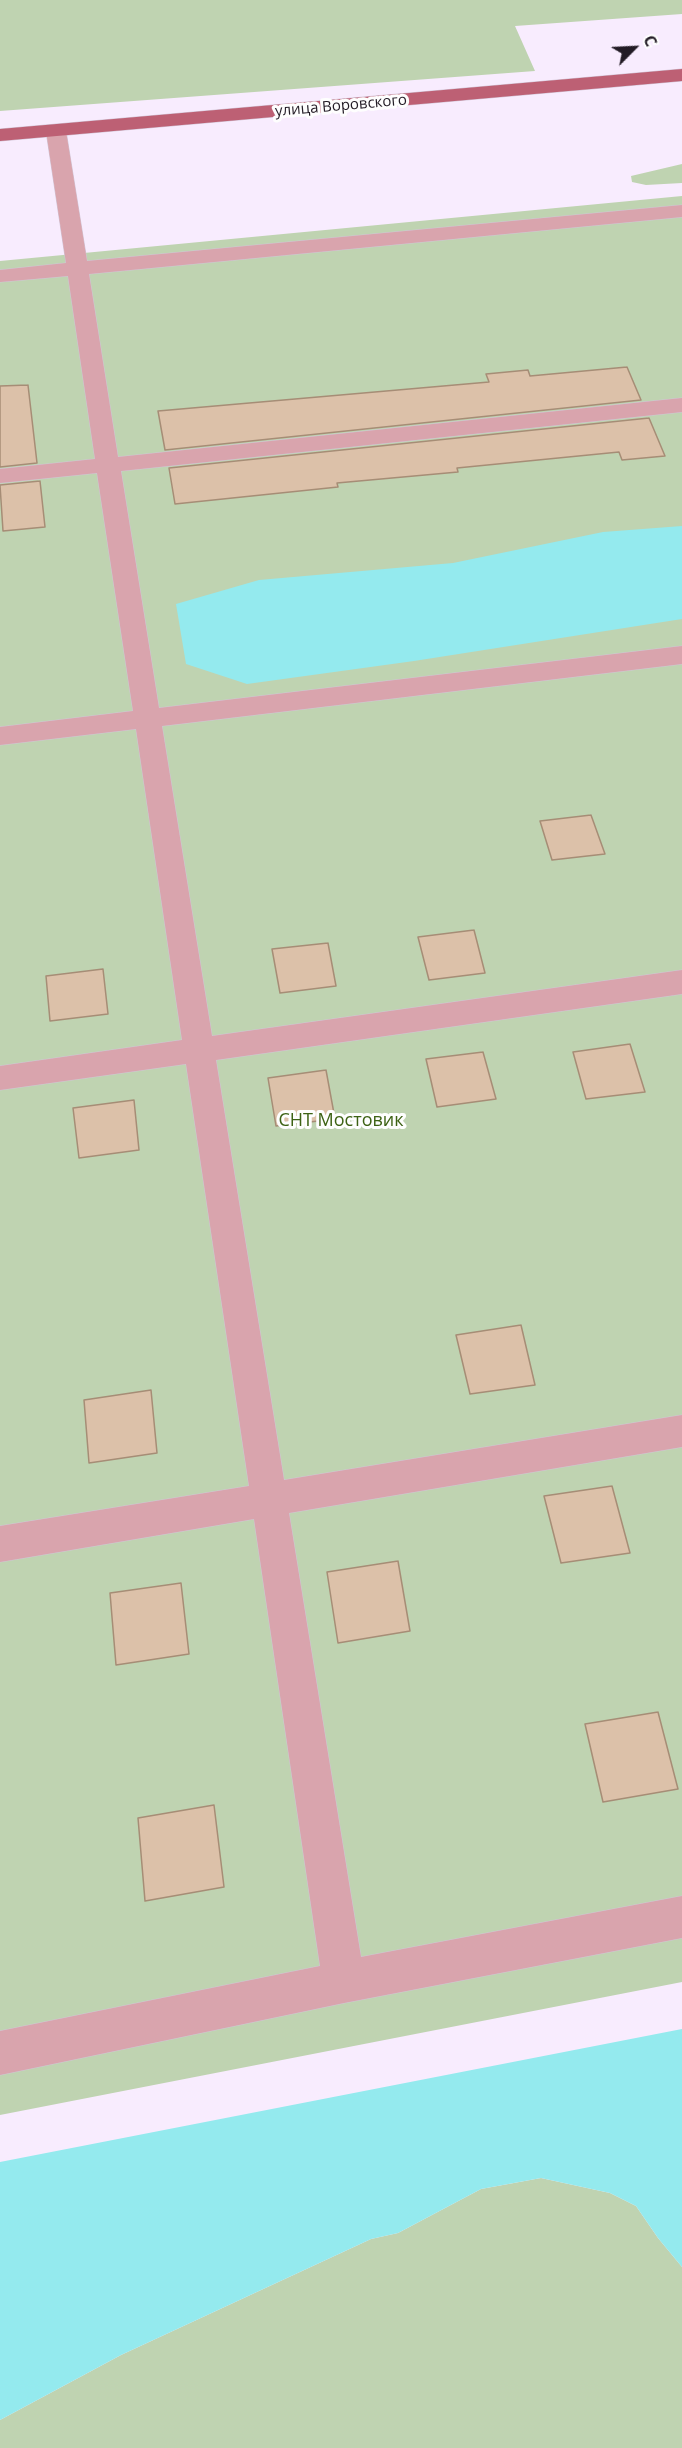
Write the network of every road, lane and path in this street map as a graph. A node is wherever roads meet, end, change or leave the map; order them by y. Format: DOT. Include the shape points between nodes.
graph roads {
  1 [pos="682,75"];
  2 [pos="56,131"];
  3 [pos="0,135"];
  4 [pos="682,211"];
  5 [pos="76,269"];
  6 [pos="0,276"];
  7 [pos="682,405"];
  8 [pos="106,465"];
  9 [pos="0,476"];
  10 [pos="682,655"];
  11 [pos="147,719"];
  12 [pos="0,736"];
  13 [pos="682,982"];
  14 [pos="198,1049"];
  15 [pos="0,1078"];
  16 [pos="682,1431"];
  17 [pos="268,1500"];
  18 [pos="0,1544"];
  19 [pos="682,1917"];
  20 [pos="344,1982"];
  21 [pos="0,2053"];
  1 -- 2 [label="main road, улица Воровского"];
  2 -- 3 [label="main road, улица Воровского"];
  2 -- 5 [label="lane"];
  4 -- 5 [label="lane"];
  5 -- 6 [label="lane"];
  5 -- 8 [label="lane"];
  7 -- 8 [label="lane"];
  8 -- 9 [label="lane"];
  8 -- 11 [label="lane"];
  10 -- 11 [label="lane"];
  11 -- 12 [label="lane"];
  11 -- 14 [label="lane"];
  13 -- 14 [label="lane"];
  14 -- 15 [label="lane"];
  14 -- 17 [label="lane"];
  16 -- 17 [label="lane"];
  17 -- 18 [label="lane"];
  17 -- 20 [label="lane"];
  19 -- 20 [label="lane"];
  20 -- 21 [label="lane"];
}
